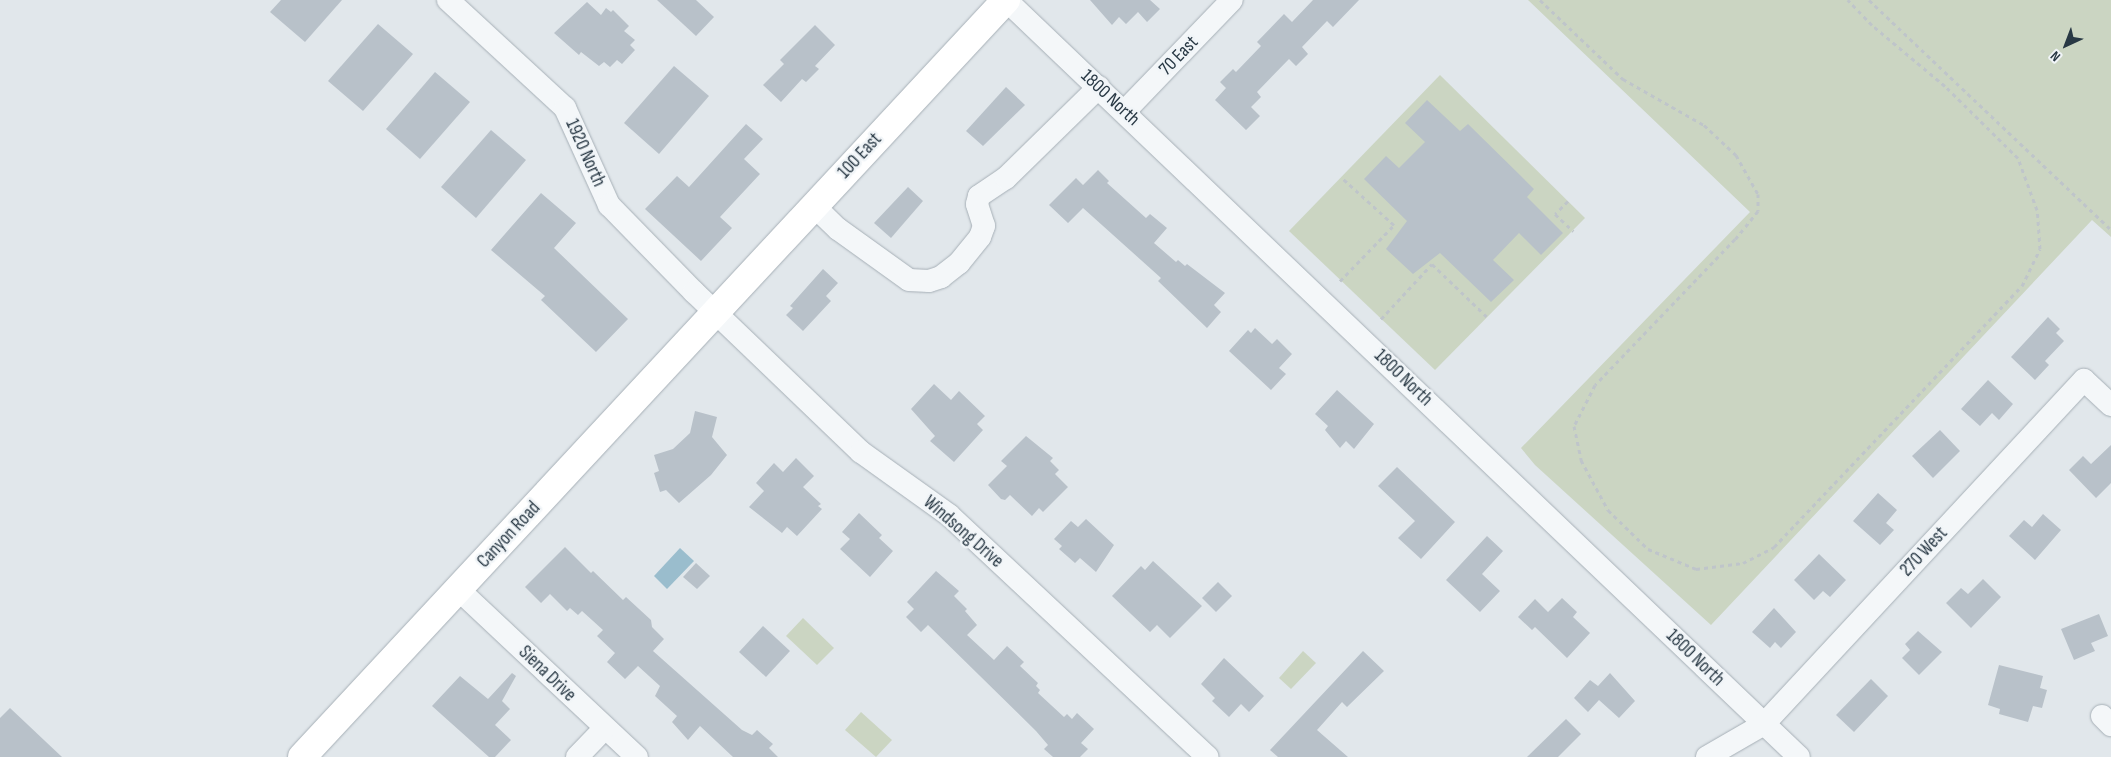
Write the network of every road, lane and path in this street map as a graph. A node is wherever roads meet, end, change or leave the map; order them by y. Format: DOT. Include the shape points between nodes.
graph roads {
  1 [pos="448,0"];
  2 [pos="1006,0"];
  3 [pos="1232,0"];
  4 [pos="1540,0"];
  5 [pos="1848,0"];
  6 [pos="1869,0"];
  7 [pos="1099,87"];
  8 [pos="1125,111"];
  9 [pos="1341,177"];
  10 [pos="1568,201"];
  11 [pos="813,205"];
  12 [pos="2111,230"];
  13 [pos="1573,231"];
  14 [pos="1340,281"];
  15 [pos="715,312"];
  16 [pos="1487,317"];
  17 [pos="1381,319"];
  18 [pos="2111,405"];
  19 [pos="458,590"];
  20 [pos="1764,724"];
  21 [pos="604,729"];
  22 [pos="302,757"];
  23 [pos="577,757"];
  24 [pos="637,757"];
  25 [pos="1208,757"];
  26 [pos="1707,757"];
  27 [pos="1799,757"];
  1 -- 15 [label="street, 1920 North" via="565,108 609,206"];
  2 -- 7 [label="street, 1800 North"];
  2 -- 11 [label="main road, 100 East"];
  3 -- 8 [label="street, 70 East"];
  4 -- 5 [label="path" via="1623,80 1704,125 1736,155 1758,194 1758,211 1595,385 1574,426 1580,460 1608,510 1648,549 1696,569 1743,563 1774,547 2022,286 2040,250 2037,210 2018,158 1945,86 1872,25"];
  6 -- 12 [label="path"];
  7 -- 8 [label="street, 1800 North"];
  7 -- 11 [label="street" via="1006,178 979,196 976,204 984,226 980,237 959,263 941,277 929,281 909,280 838,229"];
  8 -- 20 [label="street, 1800 North"];
  9 -- 14 [label="path" via="1394,225"];
  10 -- 13 [label="path" via="1555,214"];
  11 -- 15 [label="main road, 100 East"];
  15 -- 19 [label="main road, Canyon Road"];
  15 -- 25 [label="street, Windsong Drive" via="860,452 949,515"];
  16 -- 17 [label="path" via="1432,264"];
  18 -- 20 [label="street, 270 West" via="2084,380"];
  19 -- 21 [label="street, Siena Drive"];
  19 -- 22 [label="main road, Canyon Road"];
  20 -- 26 [label="street, 270 West"];
  20 -- 27 [label="street, 1800 North"];
  21 -- 23 [label="street"];
  21 -- 24 [label="street, Siena Drive"];
}
